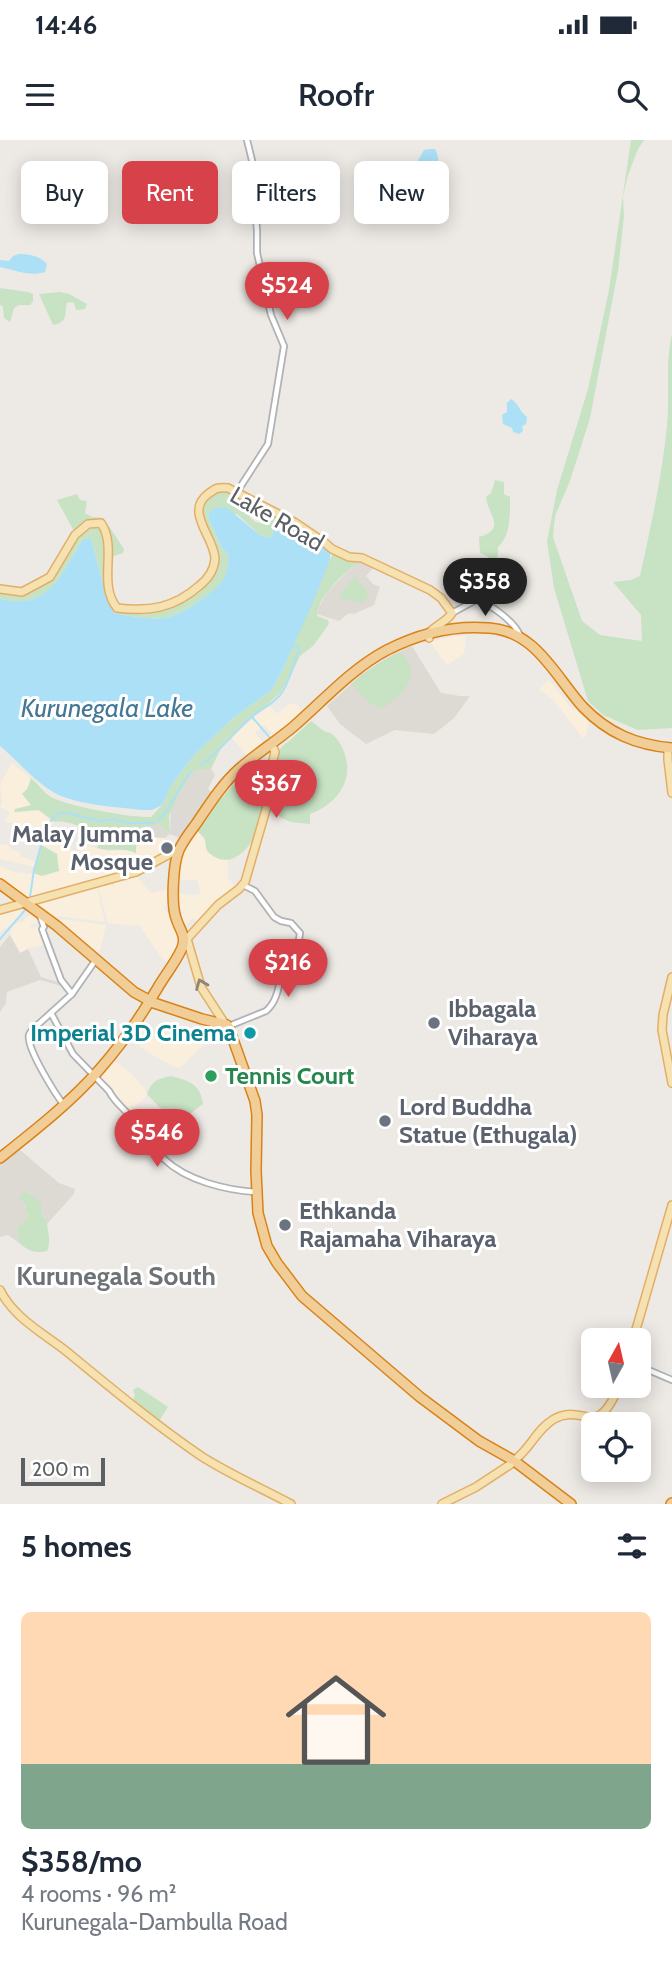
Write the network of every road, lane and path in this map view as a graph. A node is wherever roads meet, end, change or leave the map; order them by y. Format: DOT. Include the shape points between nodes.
graph roads {
  1 [pos="247,140"];
  2 [pos="237,492"];
  3 [pos="0,589"];
  4 [pos="452,613"];
  5 [pos="429,636"];
  6 [pos="520,639"];
  7 [pos="273,746"];
  8 [pos="670,749"];
  9 [pos="672,793"];
  10 [pos="179,849"];
  11 [pos="0,883"];
  12 [pos="243,886"];
  13 [pos="27,903"];
  14 [pos="0,911"];
  15 [pos="39,913"];
  16 [pos="187,939"];
  17 [pos="97,958"];
  18 [pos="672,977"];
  19 [pos="72,994"];
  20 [pos="140,994"];
  21 [pos="155,997"];
  22 [pos="167,1007"];
  23 [pos="51,1013"];
  24 [pos="145,1013"];
  25 [pos="226,1027"];
  26 [pos="95,1078"];
  27 [pos="672,1083"];
  28 [pos="65,1106"];
  29 [pos="0,1160"];
  30 [pos="256,1192"];
  31 [pos="672,1205"];
  32 [pos="0,1290"];
  33 [pos="636,1328"];
  34 [pos="651,1371"];
  35 [pos="672,1380"];
  36 [pos="613,1398"];
  37 [pos="514,1461"];
  38 [pos="291,1504"];
  39 [pos="442,1504"];
  40 [pos="571,1504"];
  1 -- 2 [label="street" via="257,181 257,253 271,315 284,346 268,444"];
  2 -- 3 [label="main road, Lake Road" via="217,487 204,497 198,513 213,547 214,569 186,597 170,604 148,610 117,608 109,596 109,541 101,523 88,524 75,535 50,577 22,592"];
  2 -- 4 [label="main road, Lake Road" via="295,522 332,550 362,558 430,590"];
  4 -- 5 [label="main road"];
  4 -- 6 [label="street" via="476,600 486,602 517,628"];
  5 -- 6 [label="highway" via="485,631"];
  5 -- 7 [label="highway" via="363,670"];
  6 -- 8 [label="highway" via="595,721 631,744"];
  7 -- 10 [label="highway" via="230,778"];
  7 -- 12 [label="main road" via="267,806"];
  7 -- 16 [label="highway" via="228,785 180,854 177,908"];
  8 -- 9 [label="main road"];
  10 -- 13 [label="main road" via="136,872"];
  10 -- 21 [label="highway" via="174,905 184,942"];
  11 -- 13 [label="highway"];
  12 -- 16 [label="main road"];
  12 -- 25 [label="street" via="255,891 274,917 291,923 300,933 271,1007"];
  13 -- 14 [label="main road"];
  13 -- 15 [label="highway"];
  13 -- 17 [label="highway"];
  15 -- 17 [label="highway"];
  15 -- 19 [label="street" via="60,976"];
  16 -- 21 [label="highway" via="185,950"];
  25 -- 16 [label="main road, one-way" via="201,988"];
  17 -- 19 [label="street"];
  17 -- 20 [label="highway"];
  18 -- 27 [label="main road" via="662,1030"];
  19 -- 23 [label="street"];
  20 -- 21 [label="highway"];
  20 -- 24 [label="highway"];
  21 -- 22 [label="highway"];
  21 -- 24 [label="highway"];
  22 -- 24 [label="highway"];
  22 -- 25 [label="highway"];
  23 -- 26 [label="street" via="73,1054"];
  23 -- 28 [label="street" via="33,1029 29,1040"];
  24 -- 26 [label="highway"];
  25 -- 30 [label="highway" via="255,1101"];
  26 -- 28 [label="highway"];
  26 -- 30 [label="street" via="173,1166 194,1178"];
  28 -- 29 [label="highway"];
  30 -- 37 [label="highway" via="267,1246 303,1296 420,1396"];
  31 -- 33 [label="main road"];
  32 -- 38 [label="main road" via="24,1320 154,1423 204,1458"];
  34 -- 35 [label="street"];
  36 -- 37 [label="main road" via="600,1415 556,1418"];
  37 -- 39 [label="main road"];
  37 -- 40 [label="highway"];
}
